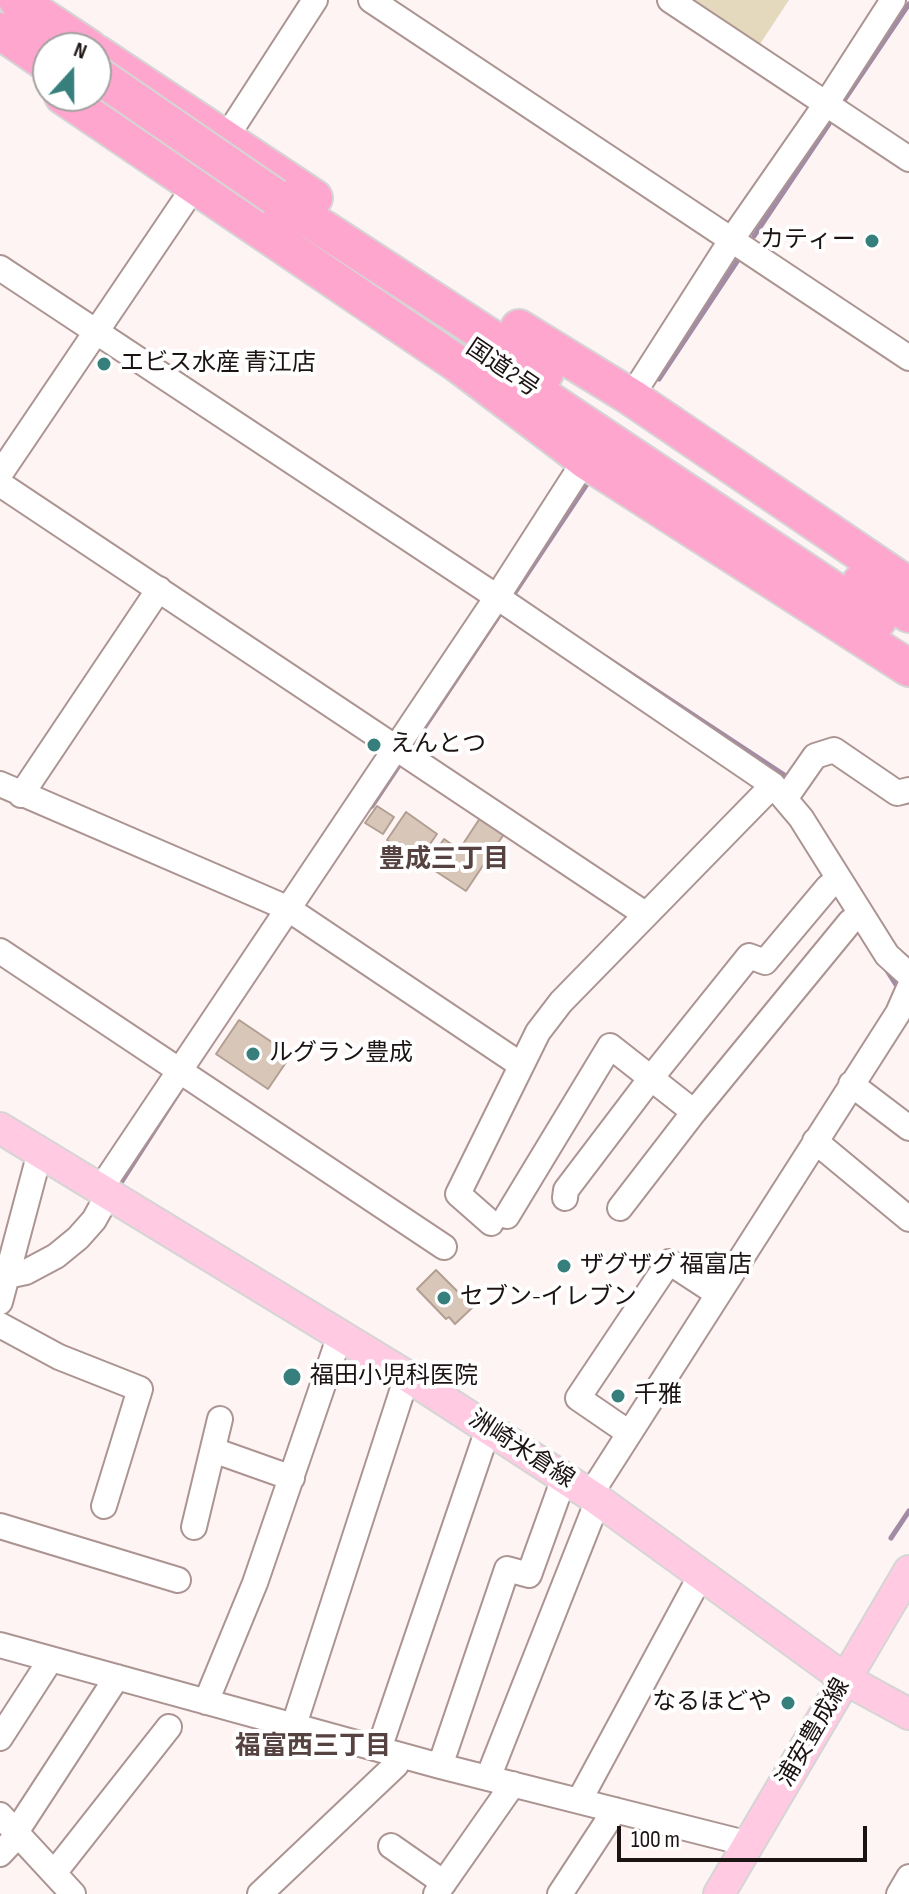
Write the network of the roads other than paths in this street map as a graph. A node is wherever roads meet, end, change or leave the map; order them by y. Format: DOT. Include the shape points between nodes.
graph roads {
  1 [pos="17,0"];
  2 [pos="315,0"];
  3 [pos="371,0"];
  4 [pos="670,0"];
  5 [pos="893,0"];
  6 [pos="0,7"];
  7 [pos="0,31"];
  8 [pos="36,32"];
  9 [pos="65,32"];
  10 [pos="32,53"];
  11 [pos="0,54"];
  12 [pos="112,64"];
  13 [pos="32,75"];
  14 [pos="112,86"];
  15 [pos="826,104"];
  16 [pos="112,106"];
  17 [pos="87,112"];
  18 [pos="224,138"];
  19 [pos="909,159"];
  20 [pos="196,184"];
  21 [pos="270,204"];
  22 [pos="732,239"];
  23 [pos="389,247"];
  24 [pos="0,268"];
  25 [pos="95,331"];
  26 [pos="909,358"];
  27 [pos="458,364"];
  28 [pos="631,397"];
  29 [pos="587,400"];
  30 [pos="585,460"];
  31 [pos="1,475"];
  32 [pos="827,585"];
  33 [pos="909,586"];
  34 [pos="159,589"];
  35 [pos="504,601"];
  36 [pos="909,614"];
  37 [pos="909,642"];
  38 [pos="909,668"];
  39 [pos="404,743"];
  40 [pos="10,790"];
  41 [pos="909,790"];
  42 [pos="779,792"];
  43 [pos="833,883"];
  44 [pos="294,913"];
  45 [pos="645,914"];
  46 [pos="855,918"];
  47 [pos="0,951"];
  48 [pos="907,988"];
  49 [pos="521,1065"];
  50 [pos="187,1075"];
  51 [pos="651,1078"];
  52 [pos="851,1084"];
  53 [pos="694,1112"];
  54 [pos="909,1128"];
  55 [pos="2,1133"];
  56 [pos="815,1141"];
  57 [pos="40,1152"];
  58 [pos="105,1190"];
  59 [pos="565,1198"];
  60 [pos="620,1208"];
  61 [pos="909,1219"];
  62 [pos="444,1247"];
  63 [pos="5,1264"];
  64 [pos="718,1294"];
  65 [pos="0,1302"];
  66 [pos="0,1325"];
  67 [pos="340,1335"];
  68 [pos="407,1376"];
  69 [pos="220,1419"];
  70 [pos="488,1429"];
  71 [pos="629,1433"];
  72 [pos="213,1450"];
  73 [pos="292,1478"];
  74 [pos="564,1478"];
  75 [pos="594,1497"];
  76 [pos="104,1506"];
  77 [pos="0,1526"];
  78 [pos="194,1527"];
  79 [pos="909,1571"];
  80 [pos="701,1575"];
  81 [pos="178,1580"];
  82 [pos="0,1645"];
  83 [pos="51,1659"];
  84 [pos="117,1677"];
  85 [pos="845,1679"];
  86 [pos="206,1702"];
  87 [pos="909,1714"];
  88 [pos="294,1725"];
  89 [pos="169,1727"];
  90 [pos="0,1738"];
  91 [pos="390,1752"];
  92 [pos="440,1766"];
  93 [pos="488,1778"];
  94 [pos="513,1784"];
  95 [pos="579,1801"];
  96 [pos="615,1810"];
  97 [pos="11,1827"];
  98 [pos="749,1844"];
  99 [pos="391,1846"];
  100 [pos="0,1854"];
  101 [pos="54,1873"];
  102 [pos="909,1877"];
  103 [pos="440,1889"];
  104 [pos="73,1894"];
  105 [pos="260,1894"];
  106 [pos="560,1894"];
  107 [pos="719,1894"];
  108 [pos="899,1894"];
  1 -- 9 [label="highway"];
  2 -- 18 [label="street"];
  3 -- 22 [label="street"];
  4 -- 15 [label="street"];
  5 -- 15 [label="street"];
  6 -- 8 [label="highway"];
  7 -- 10 [label="highway"];
  11 -- 13 [label="highway"];
  12 -- 18 [label="highway"];
  14 -- 21 [label="highway, 国道2号, bridge"];
  15 -- 19 [label="street"];
  15 -- 22 [label="street"];
  16 -- 21 [label="highway, 国道2号"];
  17 -- 20 [label="highway"];
  18 -- 20 [label="street"];
  18 -- 23 [label="highway"];
  20 -- 25 [label="street"];
  20 -- 27 [label="highway"];
  21 -- 29 [label="highway, 国道2号"];
  21 -- 32 [label="highway, 国道2号"];
  22 -- 26 [label="street"];
  22 -- 28 [label="street"];
  23 -- 28 [label="highway"];
  23 -- 29 [label="highway" via="570,373"];
  24 -- 25 [label="street"];
  25 -- 31 [label="street"];
  25 -- 35 [label="street"];
  27 -- 30 [label="highway"];
  27 -- 32 [label="highway" via="720,532"];
  28 -- 33 [label="highway"];
  29 -- 36 [label="highway, 国道2号"];
  30 -- 35 [label="street"];
  30 -- 38 [label="highway"];
  31 -- 34 [label="street"];
  32 -- 37 [label="highway, 国道2号"];
  34 -- 39 [label="street"];
  34 -- 40 [label="street"];
  35 -- 39 [label="street"];
  35 -- 42 [label="street"];
  39 -- 44 [label="street"];
  39 -- 45 [label="street"];
  40 -- 44 [label="street"];
  41 -- 42 [label="street" via="897,793 834,750 815,756"];
  42 -- 43 [label="street" via="801,818"];
  42 -- 45 [label="street"];
  43 -- 46 [label="street"];
  43 -- 51 [label="street" via="765,962 749,956"];
  44 -- 49 [label="street"];
  44 -- 50 [label="street"];
  45 -- 49 [label="street" via="548,1016"];
  46 -- 48 [label="street"];
  46 -- 53 [label="street"];
  47 -- 50 [label="street"];
  48 -- 52 [label="street" via="898,1013"];
  49 -- 51 [label="street" via="458,1194 499,1219 610,1046"];
  50 -- 58 [label="street"];
  50 -- 62 [label="street"];
  51 -- 53 [label="street"];
  51 -- 59 [label="street"];
  52 -- 54 [label="street"];
  52 -- 56 [label="street"];
  53 -- 60 [label="street"];
  55 -- 57 [label="main road, 洲崎米倉線"];
  56 -- 61 [label="street"];
  56 -- 64 [label="street"];
  57 -- 58 [label="main road, 洲崎米倉線"];
  57 -- 63 [label="street"];
  58 -- 63 [label="street" via="94,1220 56,1256 26,1272"];
  58 -- 67 [label="main road, 洲崎米倉線"];
  63 -- 65 [label="street"];
  64 -- 71 [label="street"];
  64 -- 71 [label="street" via="669,1262 578,1398"];
  66 -- 76 [label="street" via="59,1357 140,1389"];
  67 -- 68 [label="main road, 洲崎米倉線"];
  67 -- 73 [label="street"];
  68 -- 70 [label="main road, 洲崎米倉線"];
  68 -- 88 [label="street"];
  69 -- 72 [label="street"];
  70 -- 74 [label="main road, 洲崎米倉線"];
  70 -- 91 [label="street"];
  71 -- 75 [label="street"];
  72 -- 73 [label="street"];
  72 -- 78 [label="street"];
  73 -- 86 [label="street"];
  74 -- 75 [label="main road, 洲崎米倉線"];
  74 -- 92 [label="street" via="529,1575 507,1569"];
  75 -- 80 [label="main road, 洲崎米倉線"];
  75 -- 93 [label="street"];
  77 -- 81 [label="street"];
  79 -- 85 [label="main road, 浦安豊成線"];
  80 -- 85 [label="main road, 洲崎米倉線"];
  80 -- 95 [label="street"];
  82 -- 83 [label="street"];
  83 -- 84 [label="street"];
  83 -- 90 [label="street"];
  84 -- 86 [label="street"];
  84 -- 97 [label="street"];
  85 -- 87 [label="main road, 洲崎米倉線"];
  85 -- 98 [label="main road, 浦安豊成線"];
  86 -- 88 [label="street"];
  88 -- 91 [label="street"];
  89 -- 101 [label="street"];
  91 -- 92 [label="street"];
  91 -- 105 [label="street" via="396,1765"];
  92 -- 93 [label="street"];
  93 -- 94 [label="street"];
  94 -- 95 [label="street"];
  94 -- 103 [label="street"];
  95 -- 96 [label="street"];
  96 -- 98 [label="street"];
  96 -- 106 [label="street"];
  97 -- 100 [label="street"];
  97 -- 101 [label="street"];
  98 -- 107 [label="main road, 浦安豊成線"];
  99 -- 103 [label="street"];
  101 -- 104 [label="street"];
  102 -- 108 [label="street"];
}
